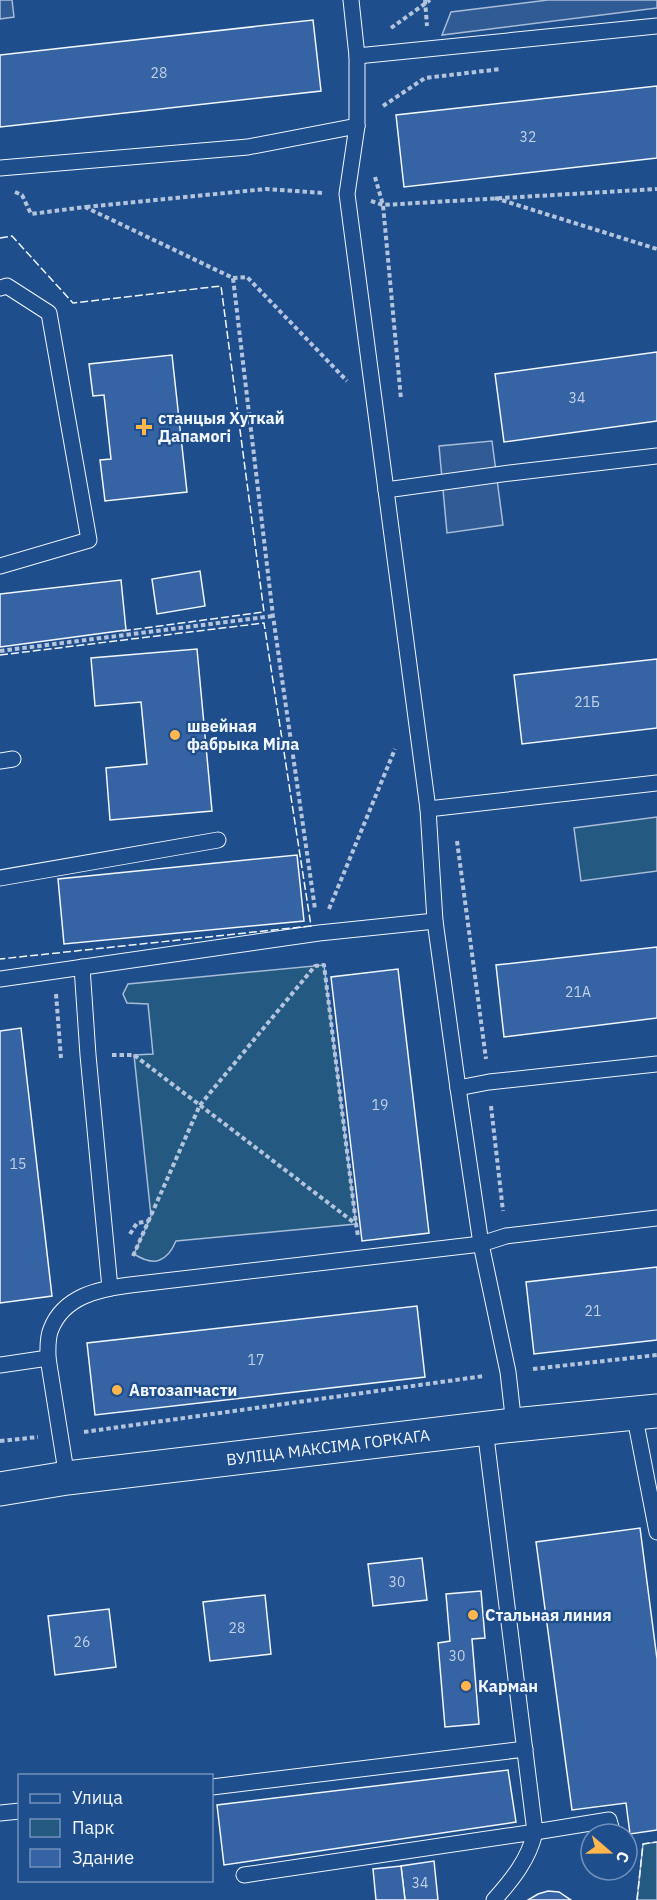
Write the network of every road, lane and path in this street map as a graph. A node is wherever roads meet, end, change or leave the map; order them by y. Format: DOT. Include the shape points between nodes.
graph roads {
  1 [pos="351,0"];
  2 [pos="430,0"];
  3 [pos="657,26"];
  4 [pos="386,52"];
  5 [pos="357,56"];
  6 [pos="506,68"];
  7 [pos="381,115"];
  8 [pos="357,126"];
  9 [pos="0,168"];
  10 [pos="373,171"];
  11 [pos="11,190"];
  12 [pos="492,197"];
  13 [pos="657,249"];
  14 [pos="233,278"];
  15 [pos="0,288"];
  16 [pos="402,405"];
  17 [pos="375,410"];
  18 [pos="657,456"];
  19 [pos="386,490"];
  20 [pos="0,566"];
  21 [pos="273,616"];
  22 [pos="0,651"];
  23 [pos="414,704"];
  24 [pos="657,783"];
  25 [pos="452,806"];
  26 [pos="428,809"];
  27 [pos="218,840"];
  28 [pos="0,878"];
  29 [pos="435,921"];
  30 [pos="319,933"];
  31 [pos="320,965"];
  32 [pos="82,967"];
  33 [pos="0,979"];
  34 [pos="56,989"];
  35 [pos="59,1038"];
  36 [pos="88,1055"];
  37 [pos="62,1061"];
  38 [pos="657,1064"];
  39 [pos="489,1082"];
  40 [pos="458,1088"];
  41 [pos="200,1105"];
  42 [pos="657,1218"];
  43 [pos="149,1221"];
  44 [pos="356,1224"];
  45 [pos="506,1236"];
  46 [pos="128,1239"];
  47 [pos="481,1244"];
  48 [pos="130,1249"];
  49 [pos="134,1254"];
  50 [pos="361,1258"];
  51 [pos="114,1287"];
  52 [pos="657,1354"];
  53 [pos="48,1358"];
  54 [pos="0,1365"];
  55 [pos="508,1372"];
  56 [pos="645,1412"];
  57 [pos="499,1427"];
  58 [pos="60,1435"];
  59 [pos="0,1441"];
  60 [pos="66,1479"];
  61 [pos="0,1489"];
  62 [pos="657,1532"];
  63 [pos="525,1749"];
  64 [pos="213,1787"];
  65 [pos="18,1810"];
  66 [pos="0,1813"];
  67 [pos="579,1825"];
  68 [pos="535,1832"];
  69 [pos="244,1875"];
  70 [pos="494,1900"];
  1 -- 5 [label="lane"];
  2 -- 4 [label="path" via="384,33"];
  3 -- 4 [label="lane"];
  4 -- 5 [label="lane"];
  5 -- 8 [label="lane"];
  6 -- 7 [label="path" via="425,78 384,104"];
  8 -- 9 [label="lane" via="248,147"];
  8 -- 17 [label="lane" via="347,195"];
  10 -- 16 [label="path" via="383,204"];
  11 -- 14 [label="path" via="22,195 32,214 85,207"];
  12 -- 13 [label="path"];
  14 -- 17 [label="path" via="247,277"];
  14 -- 21 [label="path"];
  15 -- 20 [label="lane" via="7,286 49,313 89,540"];
  17 -- 19 [label="lane"];
  18 -- 19 [label="lane"];
  19 -- 23 [label="lane"];
  21 -- 22 [label="path"];
  21 -- 30 [label="path"];
  23 -- 26 [label="lane"];
  23 -- 30 [label="path"];
  24 -- 25 [label="lane"];
  25 -- 26 [label="lane"];
  25 -- 39 [label="path"];
  26 -- 29 [label="lane"];
  27 -- 28 [label="lane"];
  29 -- 30 [label="lane"];
  29 -- 40 [label="lane"];
  30 -- 31 [label="path"];
  30 -- 32 [label="lane"];
  31 -- 41 [label="path" via="315,966"];
  31 -- 44 [label="path" via="324,965"];
  32 -- 33 [label="lane"];
  32 -- 36 [label="lane"];
  34 -- 35 [label="path"];
  35 -- 36 [label="path"];
  35 -- 37 [label="path"];
  36 -- 41 [label="path" via="134,1055"];
  36 -- 51 [label="lane"];
  38 -- 39 [label="lane"];
  39 -- 40 [label="lane"];
  39 -- 45 [label="path"];
  40 -- 47 [label="lane"];
  41 -- 43 [label="path"];
  41 -- 44 [label="path"];
  42 -- 45 [label="lane"];
  43 -- 46 [label="path" via="136,1223"];
  43 -- 49 [label="path"];
  44 -- 50 [label="path"];
  45 -- 47 [label="lane"];
  47 -- 50 [label="lane"];
  47 -- 55 [label="lane"];
  48 -- 49 [label="path"];
  49 -- 51 [label="path"];
  50 -- 51 [label="lane"];
  51 -- 53 [label="lane" via="87,1293 58,1317 50,1330"];
  52 -- 55 [label="path"];
  53 -- 54 [label="lane"];
  53 -- 58 [label="lane"];
  55 -- 57 [label="lane"];
  55 -- 58 [label="path"];
  56 -- 57 [label="main road, ВУЛІЦА МАКСІМА ГОРКАГА"];
  56 -- 62 [label="lane"];
  57 -- 60 [label="main road, ВУЛІЦА МАКСІМА ГОРКАГА"];
  57 -- 63 [label="lane"];
  58 -- 59 [label="path"];
  58 -- 60 [label="lane"];
  60 -- 61 [label="main road, ВУЛІЦА МАКСІМА ГОРКАГА"];
  63 -- 64 [label="lane"];
  63 -- 68 [label="lane"];
  65 -- 66 [label="lane"];
  67 -- 68 [label="lane"];
  68 -- 69 [label="lane"];
  68 -- 70 [label="lane" via="531,1850"];
}
